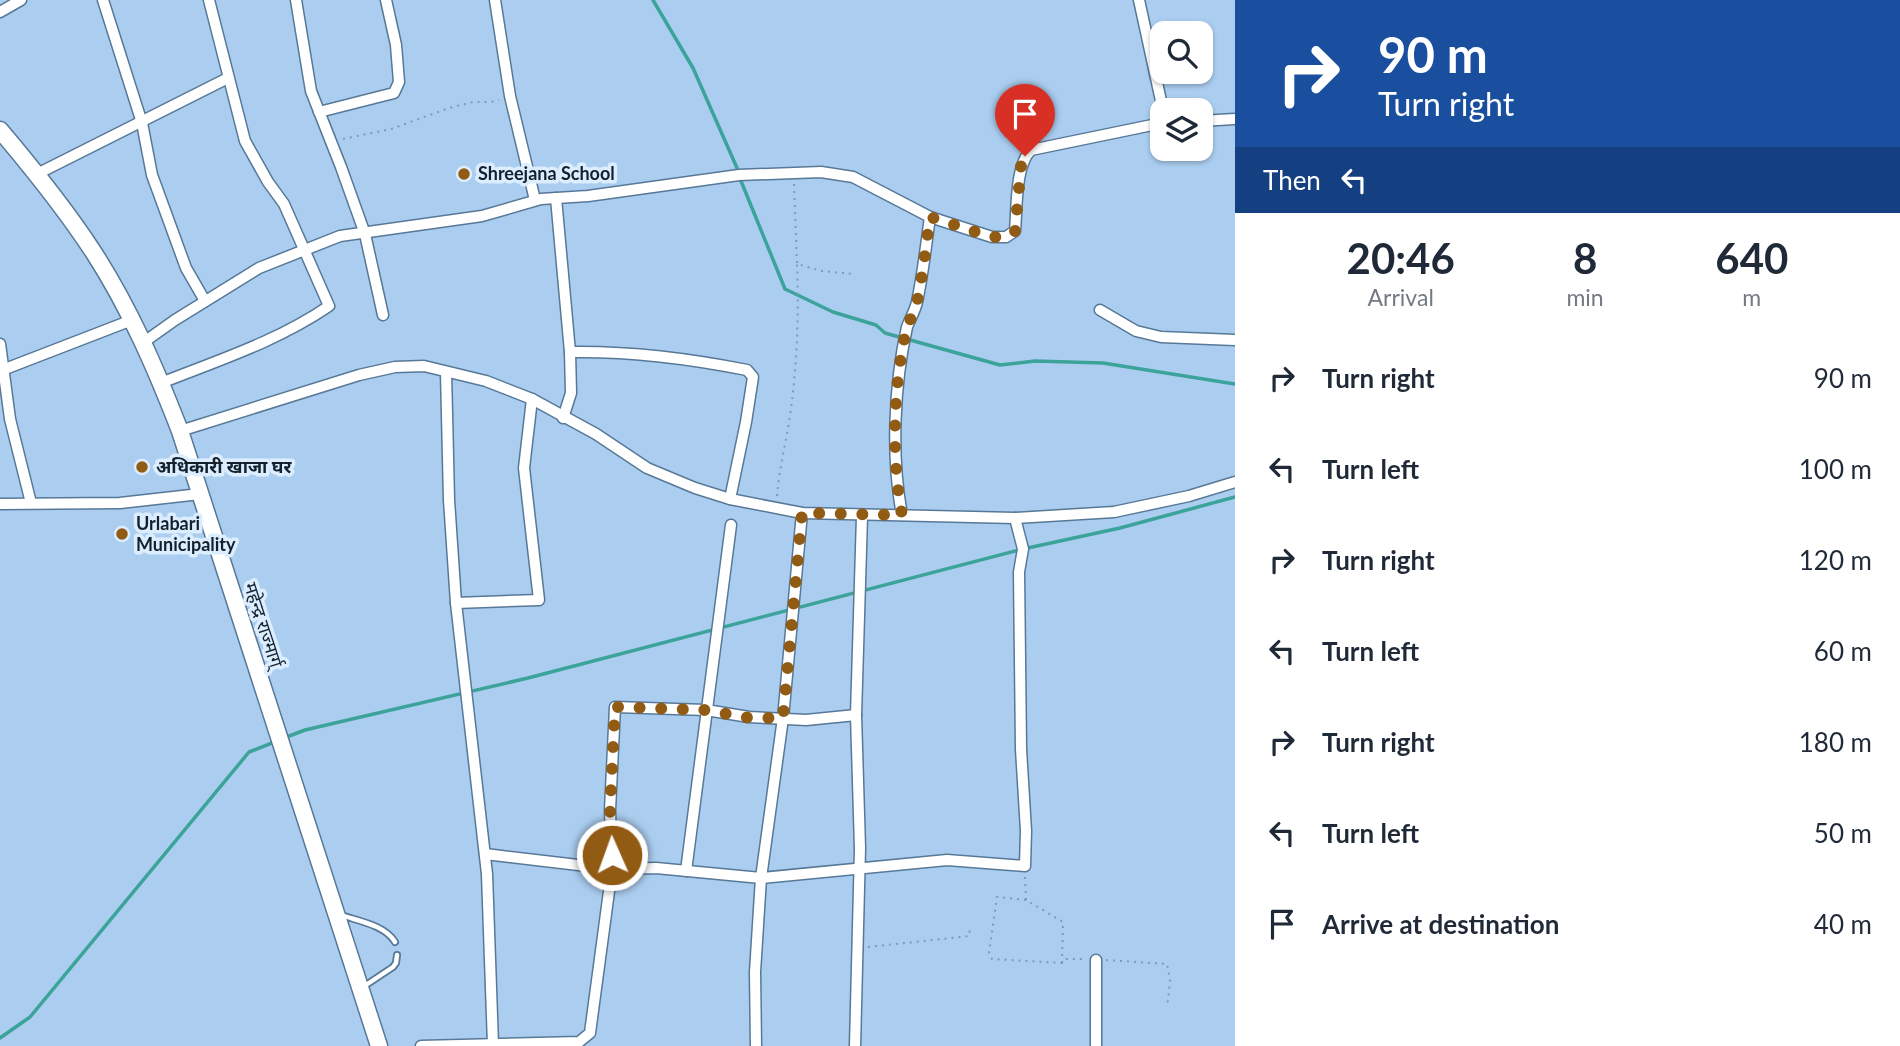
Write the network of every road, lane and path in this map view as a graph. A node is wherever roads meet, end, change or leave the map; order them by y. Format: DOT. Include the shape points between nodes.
graph roads {
  1 [pos="21,0"];
  2 [pos="103,0"];
  3 [pos="209,0"];
  4 [pos="296,0"];
  5 [pos="386,0"];
  6 [pos="495,0"];
  7 [pos="1139,0"];
  8 [pos="0,12"];
  9 [pos="228,78"];
  10 [pos="510,96"];
  11 [pos="1160,98"];
  12 [pos="319,112"];
  13 [pos="1235,119"];
  14 [pos="1213,120"];
  15 [pos="142,123"];
  16 [pos="1150,125"];
  17 [pos="0,130"];
  18 [pos="332,143"];
  19 [pos="794,172"];
  20 [pos="37,174"];
  21 [pos="556,198"];
  22 [pos="535,201"];
  23 [pos="930,217"];
  24 [pos="365,234"];
  25 [pos="306,250"];
  26 [pos="797,264"];
  27 [pos="853,274"];
  28 [pos="205,301"];
  29 [pos="1100,310"];
  30 [pos="383,315"];
  31 [pos="132,320"];
  32 [pos="1235,340"];
  33 [pos="144,342"];
  34 [pos="0,344"];
  35 [pos="570,352"];
  36 [pos="5,369"];
  37 [pos="446,372"];
  38 [pos="161,383"];
  39 [pos="532,399"];
  40 [pos="563,418"];
  41 [pos="180,431"];
  42 [pos="1235,482"];
  43 [pos="200,494"];
  44 [pos="730,499"];
  45 [pos="31,503"];
  46 [pos="0,504"];
  47 [pos="777,509"];
  48 [pos="802,513"];
  49 [pos="902,515"];
  50 [pos="862,516"];
  51 [pos="1015,518"];
  52 [pos="731,525"];
  53 [pos="456,603"];
  54 [pos="706,710"];
  55 [pos="856,715"];
  56 [pos="783,718"];
  57 [pos="485,854"];
  58 [pos="1025,866"];
  59 [pos="612,869"];
  60 [pos="860,869"];
  61 [pos="686,871"];
  62 [pos="761,878"];
  63 [pos="1026,900"];
  64 [pos="336,913"];
  65 [pos="970,928"];
  66 [pos="395,943"];
  67 [pos="858,948"];
  68 [pos="397,955"];
  69 [pos="1096,960"];
  70 [pos="1062,963"];
  71 [pos="362,987"];
  72 [pos="1164,1004"];
  73 [pos="557,1044"];
  74 [pos="493,1045"];
  75 [pos="379,1046"];
  76 [pos="421,1046"];
  77 [pos="756,1046"];
  78 [pos="855,1046"];
  79 [pos="1096,1046"];
  1 -- 8 [label="street"];
  2 -- 15 [label="street"];
  3 -- 9 [label="street"];
  4 -- 12 [label="street" via="311,91"];
  5 -- 12 [label="street" via="396,45 399,82 394,93"];
  6 -- 10 [label="street"];
  7 -- 11 [label="street"];
  9 -- 15 [label="street"];
  9 -- 25 [label="street" via="245,141"];
  10 -- 18 [label="path" via="440,110 390,129"];
  10 -- 22 [label="street"];
  12 -- 18 [label="street"];
  13 -- 14 [label="street"];
  15 -- 20 [label="street"];
  15 -- 28 [label="street" via="152,175 186,268"];
  16 -- 23 [label="street" via="1031,150 1021,166 1015,231 1006,237 992,237"];
  17 -- 20 [label="highway, महेन्द्र राज्मार्ग्"];
  18 -- 24 [label="street"];
  19 -- 21 [label="street"];
  19 -- 23 [label="street" via="853,177"];
  19 -- 26 [label="path"];
  20 -- 31 [label="highway, महेन्द्र राज्मार्ग्" via="94,253"];
  21 -- 22 [label="street"];
  21 -- 35 [label="street"];
  22 -- 24 [label="street" via="482,216"];
  23 -- 49 [label="street" via="898,392 895,435"];
  24 -- 25 [label="street" via="340,236"];
  24 -- 30 [label="street"];
  25 -- 28 [label="street" via="259,268"];
  25 -- 38 [label="street" via="329,306 257,346"];
  26 -- 27 [label="path"];
  26 -- 47 [label="path" via="797,347"];
  28 -- 33 [label="street"];
  29 -- 32 [label="street" via="1136,331 1161,337"];
  31 -- 33 [label="highway, महेन्द्र राज्मार्ग्"];
  31 -- 36 [label="street"];
  33 -- 38 [label="highway, महेन्द्र राज्मार्ग्"];
  34 -- 36 [label="street"];
  35 -- 40 [label="street" via="571,393"];
  35 -- 44 [label="street" via="667,355 747,370 752,377 750,399"];
  36 -- 45 [label="street" via="10,419"];
  37 -- 39 [label="street"];
  37 -- 41 [label="street" via="424,366 395,367"];
  37 -- 53 [label="street"];
  38 -- 41 [label="highway, महेन्द्र राज्मार्ग्"];
  39 -- 40 [label="street"];
  39 -- 53 [label="street" via="524,468 539,600"];
  40 -- 44 [label="street" via="647,468"];
  41 -- 43 [label="highway, महेन्द्र राज्मार्ग्"];
  42 -- 51 [label="street" via="1114,512"];
  43 -- 45 [label="street" via="120,503"];
  43 -- 64 [label="highway, महेन्द्र राज्मार्ग्"];
  44 -- 47 [label="street"];
  45 -- 46 [label="street"];
  47 -- 48 [label="street"];
  48 -- 50 [label="street"];
  48 -- 56 [label="street"];
  49 -- 50 [label="street"];
  49 -- 51 [label="street"];
  50 -- 55 [label="street"];
  51 -- 58 [label="street" via="1023,549 1019,572"];
  52 -- 54 [label="street"];
  53 -- 57 [label="street"];
  54 -- 56 [label="street" via="749,718"];
  54 -- 59 [label="street" via="615,707"];
  54 -- 61 [label="street"];
  55 -- 56 [label="street"];
  55 -- 60 [label="street"];
  56 -- 62 [label="street"];
  57 -- 59 [label="street"];
  57 -- 74 [label="street"];
  58 -- 60 [label="street" via="947,860"];
  58 -- 63 [label="path"];
  59 -- 61 [label="street"];
  59 -- 73 [label="street" via="590,1033 579,1042"];
  60 -- 62 [label="street"];
  60 -- 67 [label="street"];
  61 -- 62 [label="street"];
  62 -- 77 [label="street"];
  63 -- 70 [label="path" via="1063,922"];
  63 -- 70 [label="path" via="997,897 992,959"];
  64 -- 66 [label="lane" via="378,928"];
  64 -- 71 [label="highway, महेन्द्र राज्मार्ग्"];
  65 -- 67 [label="path" via="970,936"];
  67 -- 78 [label="street"];
  68 -- 71 [label="lane" via="393,967"];
  69 -- 70 [label="path" via="1066,959"];
  69 -- 72 [label="path" via="1167,964 1170,980"];
  69 -- 79 [label="street"];
  71 -- 75 [label="highway, महेन्द्र राज्मार्ग्"];
  73 -- 74 [label="street"];
  74 -- 76 [label="street"];
}
